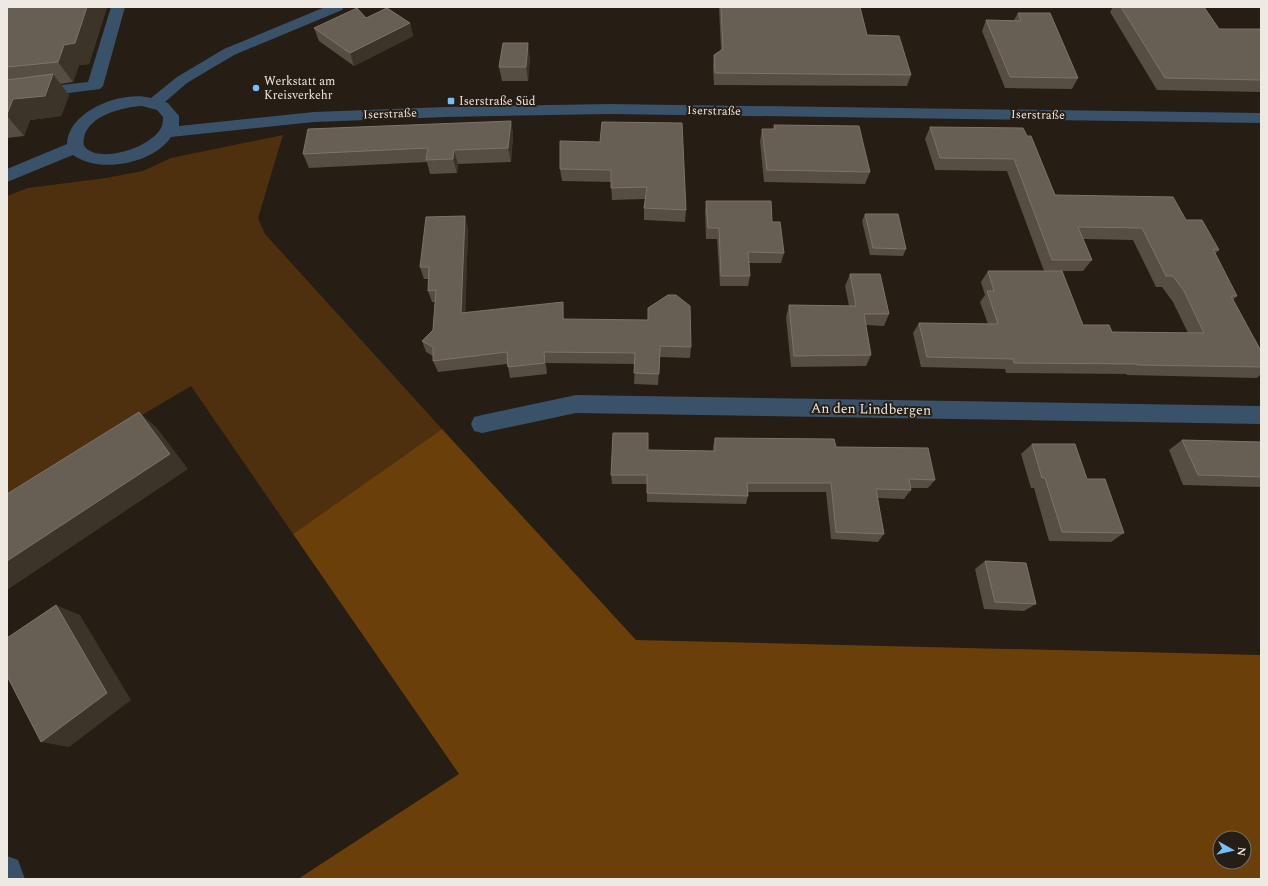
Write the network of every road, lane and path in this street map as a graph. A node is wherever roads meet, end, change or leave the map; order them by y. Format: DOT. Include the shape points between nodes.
graph roads {
  1 [pos="118,7"];
  2 [pos="336,8"];
  3 [pos="7,96"];
  4 [pos="155,103"];
  5 [pos="1261,118"];
  6 [pos="168,132"];
  7 [pos="76,147"];
  8 [pos="7,176"];
  9 [pos="1261,415"];
  10 [pos="482,424"];
  11 [pos="7,871"];
  12 [pos="10,879"];
  1 -- 3 [label="street" via="95,86"];
  2 -- 4 [label="street" via="229,52 182,80"];
  4 -- 6 [label="street" via="165,107 170,114 172,122"];
  4 -- 7 [label="street" via="144,101 117,104 92,115 77,131 74,140"];
  5 -- 6 [label="street, Iserstraße" via="609,109 314,116"];
  6 -- 7 [label="street" via="149,148 120,159 92,158 82,154"];
  7 -- 8 [label="street"];
  9 -- 10 [label="street, An den Lindbergen" via="576,404"];
  11 -- 12 [label="street"];
}
